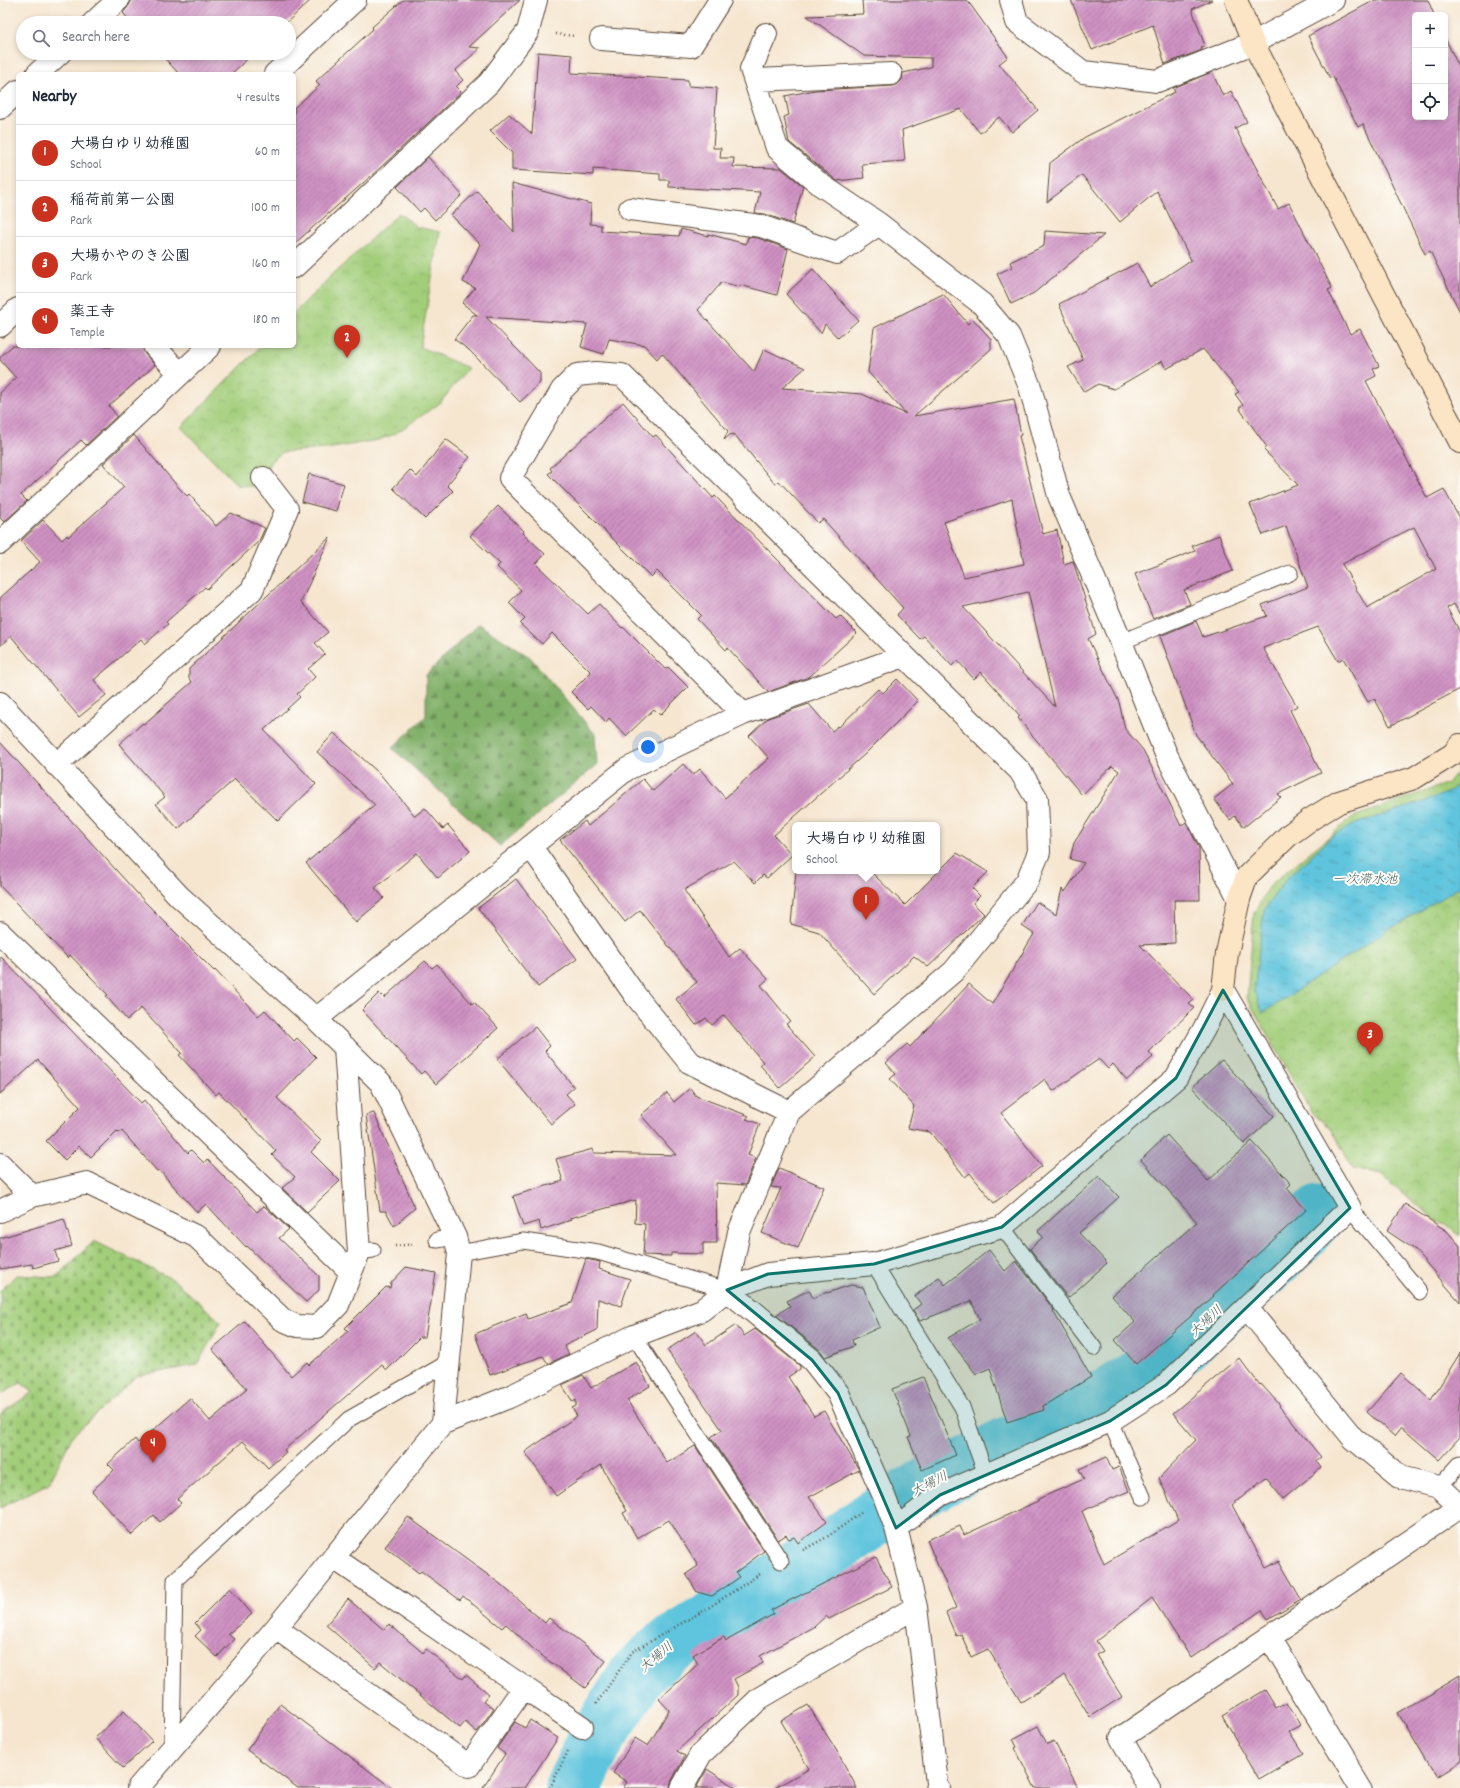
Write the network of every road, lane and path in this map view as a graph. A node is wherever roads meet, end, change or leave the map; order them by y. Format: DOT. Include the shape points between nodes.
graph roads {
  1 [pos="118,0"];
  2 [pos="355,0"];
  3 [pos="536,0"];
  4 [pos="720,0"];
  5 [pos="1012,0"];
  6 [pos="1236,0"];
  7 [pos="1333,0"];
  8 [pos="101,16"];
  9 [pos="528,31"];
  10 [pos="766,34"];
  11 [pos="601,39"];
  12 [pos="1253,42"];
  13 [pos="296,55"];
  14 [pos="52,60"];
  15 [pos="290,60"];
  16 [pos="39,72"];
  17 [pos="277,72"];
  18 [pos="891,74"];
  19 [pos="754,80"];
  20 [pos="16,93"];
  21 [pos="0,108"];
  22 [pos="630,209"];
  23 [pos="879,224"];
  24 [pos="296,264"];
  25 [pos="16,311"];
  26 [pos="0,326"];
  27 [pos="156,348"];
  28 [pos="208,348"];
  29 [pos="180,374"];
  30 [pos="1460,442"];
  31 [pos="263,478"];
  32 [pos="0,543"];
  33 [pos="1290,573"];
  34 [pos="1121,642"];
  35 [pos="904,656"];
  36 [pos="0,703"];
  37 [pos="743,714"];
  38 [pos="1460,745"];
  39 [pos="56,766"];
  40 [pos="531,847"];
  41 [pos="1239,898"];
  42 [pos="0,933"];
  43 [pos="1223,990"];
  44 [pos="316,1019"];
  45 [pos="345,1047"];
  46 [pos="789,1112"];
  47 [pos="0,1164"];
  48 [pos="32,1196"];
  49 [pos="1350,1208"];
  50 [pos="0,1211"];
  51 [pos="1002,1227"];
  52 [pos="450,1243"];
  53 [pos="360,1258"];
  54 [pos="874,1264"];
  55 [pos="727,1290"];
  56 [pos="1420,1292"];
  57 [pos="1247,1308"];
  58 [pos="634,1336"];
  59 [pos="1094,1348"];
  60 [pos="449,1362"];
  61 [pos="1110,1421"];
  62 [pos="443,1423"];
  63 [pos="1460,1464"];
  64 [pos="986,1475"];
  65 [pos="1439,1487"];
  66 [pos="884,1496"];
  67 [pos="1143,1497"];
  68 [pos="1460,1507"];
  69 [pos="896,1528"];
  70 [pos="334,1558"];
  71 [pos="781,1561"];
  72 [pos="916,1607"];
  73 [pos="276,1628"];
  74 [pos="1269,1637"];
  75 [pos="524,1687"];
  76 [pos="582,1727"];
  77 [pos="172,1748"];
  78 [pos="935,1786"];
  79 [pos="138,1788"];
  80 [pos="550,1788"];
  81 [pos="682,1788"];
  82 [pos="1149,1788"];
  83 [pos="1361,1788"];
  1 -- 8 [label="street"];
  2 -- 13 [label="street"];
  3 -- 9 [label="street"];
  4 -- 11 [label="street" via="691,46"];
  5 -- 12 [label="street" via="1017,22 1083,72 1157,81"];
  6 -- 12 [label="street"];
  7 -- 12 [label="street"];
  9 -- 11 [label="path"];
  9 -- 24 [label="street" via="489,83"];
  10 -- 19 [label="street" via="751,69"];
  12 -- 30 [label="street"];
  14 -- 16 [label="street"];
  15 -- 17 [label="street"];
  18 -- 19 [label="street"];
  19 -- 23 [label="street" via="777,148 821,185"];
  20 -- 21 [label="street"];
  22 -- 23 [label="street" via="761,226 837,253"];
  23 -- 34 [label="street" via="982,304 1009,336 1030,387 1059,496"];
  25 -- 26 [label="street"];
  27 -- 29 [label="street"];
  28 -- 29 [label="street"];
  29 -- 32 [label="street"];
  31 -- 39 [label="street" via="287,509 252,590"];
  33 -- 34 [label="lane"];
  34 -- 41 [label="street" via="1166,754"];
  35 -- 37 [label="street"];
  35 -- 37 [label="street" via="622,375 577,375 562,390 510,478"];
  35 -- 46 [label="street" via="1020,771 1037,799 1039,852 1027,881 954,971"];
  36 -- 39 [label="street"];
  37 -- 40 [label="street" via="627,768"];
  38 -- 41 [label="street" via="1453,754 1414,778 1339,802 1311,819 1289,835 1247,876"];
  39 -- 44 [label="street" via="179,896"];
  40 -- 44 [label="street"];
  40 -- 46 [label="street" via="635,995 689,1062"];
  41 -- 43 [label="street" via="1227,953"];
  42 -- 53 [label="street"];
  43 -- 49 [label="street"];
  43 -- 51 [label="street" via="1176,1078"];
  44 -- 45 [label="street"];
  45 -- 52 [label="street" via="381,1083"];
  45 -- 53 [label="street"];
  46 -- 55 [label="street" via="739,1232"];
  47 -- 48 [label="street"];
  48 -- 50 [label="street"];
  48 -- 53 [label="street" via="87,1183 197,1237 283,1320 297,1326 317,1327 338,1305"];
  49 -- 56 [label="lane"];
  49 -- 57 [label="street"];
  51 -- 54 [label="street"];
  51 -- 59 [label="lane"];
  52 -- 53 [label="path"];
  52 -- 55 [label="lane" via="523,1241 598,1252"];
  52 -- 60 [label="street"];
  54 -- 55 [label="street" via="768,1274"];
  54 -- 64 [label="lane" via="962,1407"];
  55 -- 58 [label="street" via="702,1310"];
  55 -- 66 [label="street" via="812,1360 838,1393"];
  57 -- 61 [label="street" via="1166,1385"];
  57 -- 65 [label="street" via="1353,1438 1400,1477"];
  58 -- 62 [label="street" via="509,1396"];
  58 -- 71 [label="lane"];
  60 -- 62 [label="street"];
  60 -- 77 [label="lane" via="349,1419 175,1580"];
  61 -- 64 [label="street"];
  61 -- 67 [label="lane"];
  62 -- 70 [label="street"];
  63 -- 65 [label="lane"];
  64 -- 69 [label="street" via="940,1495"];
  65 -- 68 [label="street"];
  66 -- 69 [label="street"];
  66 -- 71 [label="path" via="827,1537"];
  68 -- 74 [label="street"];
  69 -- 72 [label="street"];
  70 -- 73 [label="street"];
  70 -- 75 [label="street"];
  71 -- 76 [label="path" via="708,1608 632,1652"];
  72 -- 78 [label="street"];
  72 -- 81 [label="street" via="760,1698 701,1754"];
  73 -- 75 [label="street" via="469,1766"];
  73 -- 77 [label="street"];
  74 -- 82 [label="street" via="1121,1738"];
  74 -- 83 [label="street"];
  75 -- 76 [label="street"];
  76 -- 80 [label="path"];
  77 -- 79 [label="street"];
}
